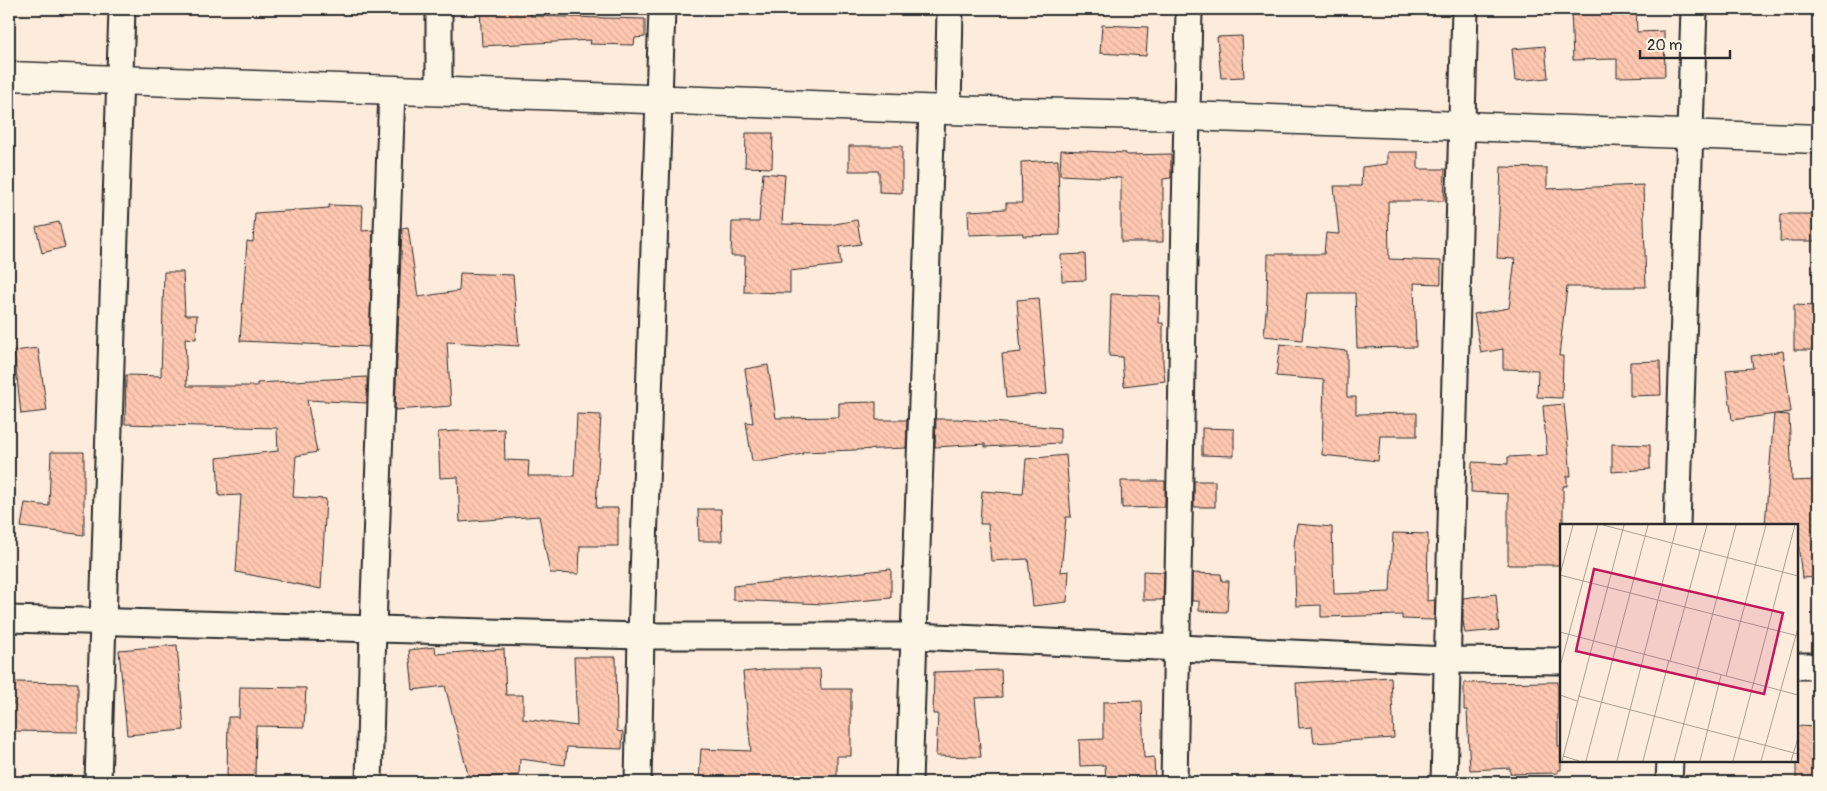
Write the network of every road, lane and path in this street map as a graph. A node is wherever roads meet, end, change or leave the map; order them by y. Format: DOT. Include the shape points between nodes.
graph roads {
  1 [pos="122,9"];
  2 [pos="439,9"];
  3 [pos="662,9"];
  4 [pos="950,9"];
  5 [pos="1189,9"];
  6 [pos="1465,9"];
  7 [pos="1694,9"];
  8 [pos="9,76"];
  9 [pos="119,79"];
  10 [pos="392,90"];
  11 [pos="438,91"];
  12 [pos="660,100"];
  13 [pos="940,110"];
  14 [pos="1186,116"];
  15 [pos="1462,126"];
  16 [pos="1691,135"];
  17 [pos="1818,139"];
  18 [pos="1678,524"];
  19 [pos="9,619"];
  20 [pos="102,622"];
  21 [pos="373,628"];
  22 [pos="641,636"];
  23 [pos="914,636"];
  24 [pos="1176,647"];
  25 [pos="1447,660"];
  26 [pos="1560,661"];
  27 [pos="1797,666"];
  28 [pos="1818,666"];
  29 [pos="1670,761"];
  30 [pos="98,782"];
  31 [pos="369,782"];
  32 [pos="638,782"];
  33 [pos="909,782"];
  34 [pos="1174,782"];
  35 [pos="1444,782"];
  36 [pos="1669,782"];
  1 -- 9 [label="street"];
  2 -- 11 [label="street"];
  3 -- 12 [label="street"];
  4 -- 13 [label="street"];
  5 -- 14 [label="street"];
  6 -- 15 [label="street"];
  7 -- 16 [label="street"];
  8 -- 9 [label="street"];
  9 -- 10 [label="street"];
  9 -- 20 [label="street"];
  10 -- 11 [label="street"];
  10 -- 21 [label="street"];
  11 -- 12 [label="street"];
  12 -- 13 [label="street"];
  12 -- 22 [label="street"];
  13 -- 14 [label="street"];
  13 -- 23 [label="street"];
  14 -- 15 [label="street"];
  14 -- 24 [label="street"];
  15 -- 16 [label="street"];
  15 -- 25 [label="street"];
  16 -- 17 [label="street"];
  16 -- 18 [label="street"];
  19 -- 20 [label="street"];
  20 -- 21 [label="street"];
  20 -- 30 [label="street"];
  21 -- 22 [label="street"];
  21 -- 31 [label="street"];
  22 -- 23 [label="street"];
  22 -- 32 [label="street"];
  23 -- 24 [label="street"];
  23 -- 33 [label="street"];
  24 -- 25 [label="street"];
  24 -- 34 [label="street"];
  25 -- 26 [label="street"];
  25 -- 35 [label="street"];
  27 -- 28 [label="street"];
  29 -- 36 [label="street"];
}
